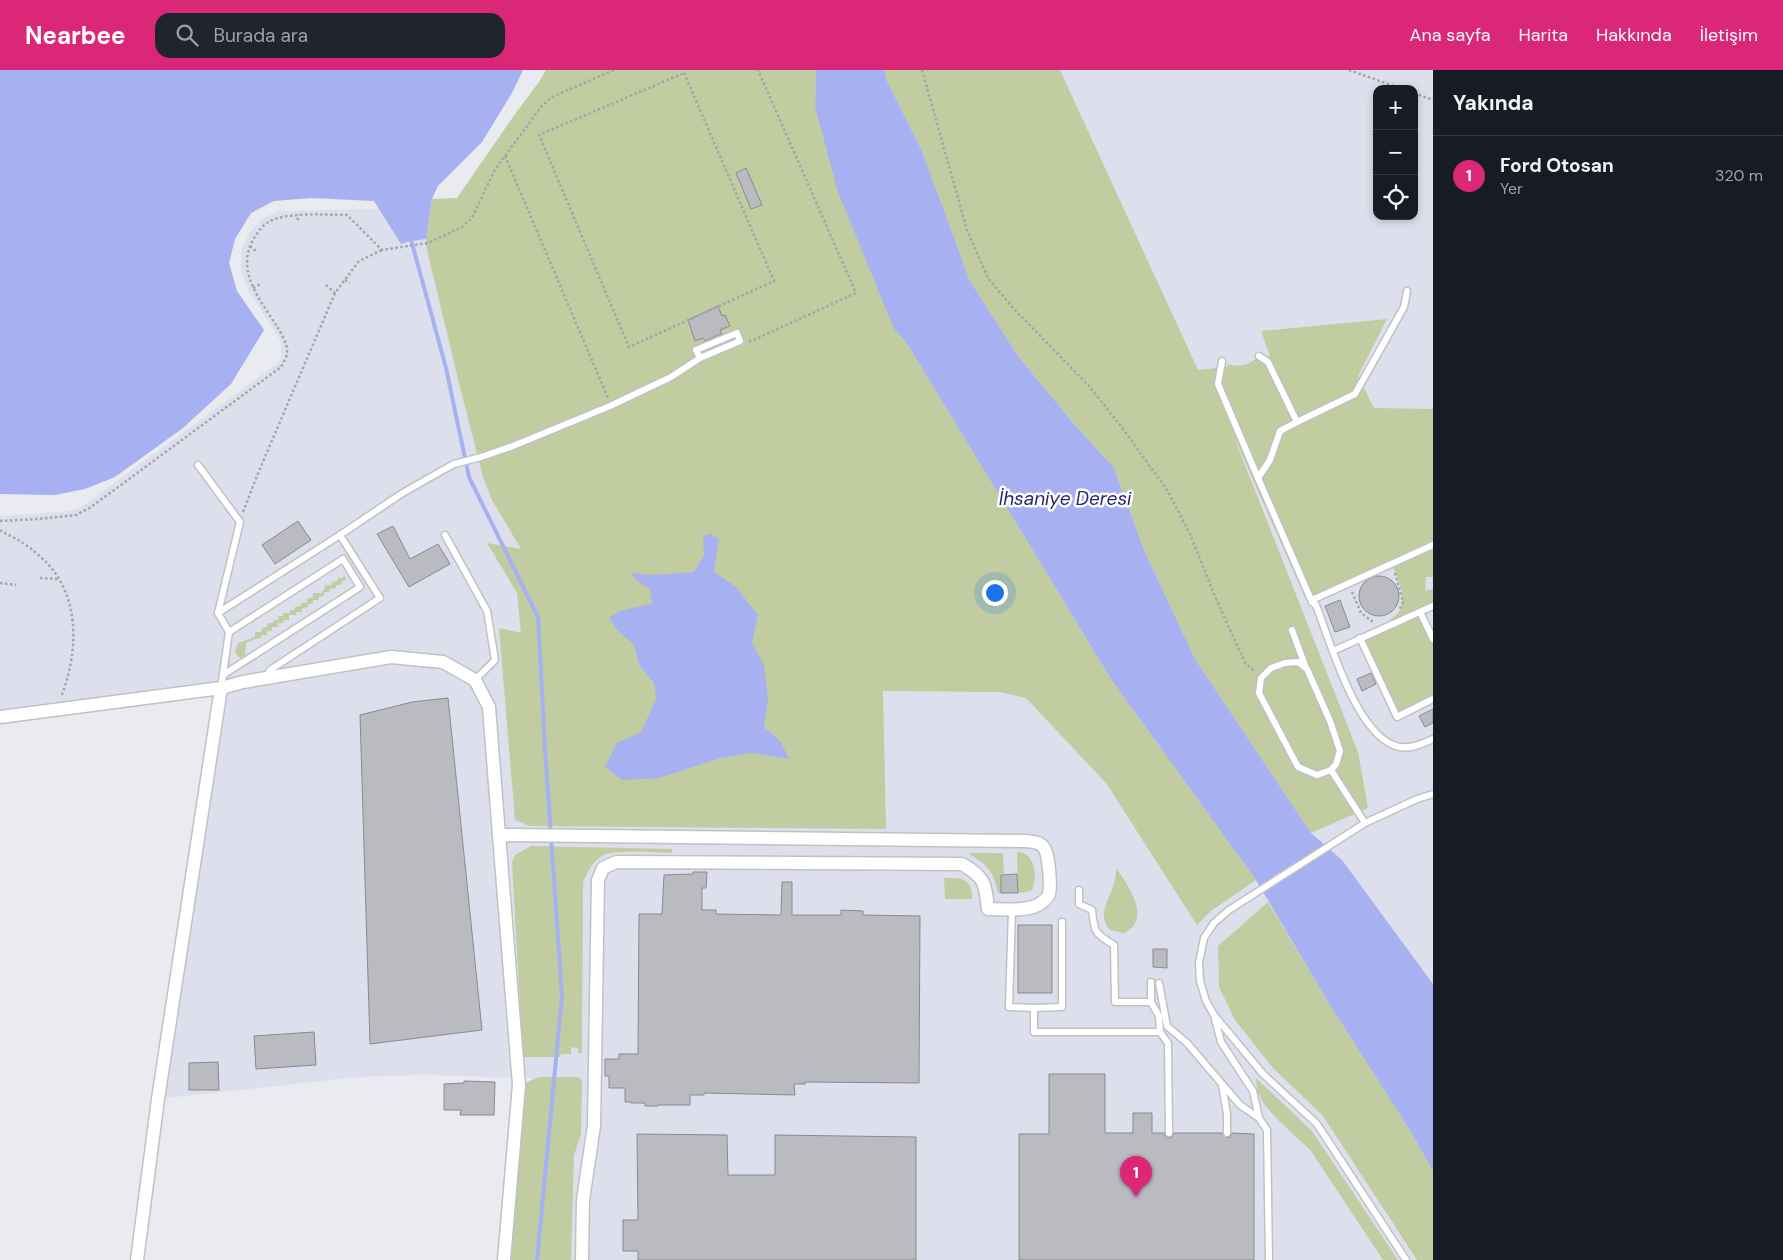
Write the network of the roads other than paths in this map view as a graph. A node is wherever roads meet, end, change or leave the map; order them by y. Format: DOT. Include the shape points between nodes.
graph roads {
  1 [pos="1407,291"];
  2 [pos="740,341"];
  3 [pos="1259,356"];
  4 [pos="1222,360"];
  5 [pos="1297,422"];
  6 [pos="198,465"];
  7 [pos="1258,478"];
  8 [pos="445,535"];
  9 [pos="340,536"];
  10 [pos="1433,545"];
  11 [pos="1312,600"];
  12 [pos="1433,606"];
  13 [pos="1420,612"];
  14 [pos="218,613"];
  15 [pos="1292,630"];
  16 [pos="229,632"];
  17 [pos="1360,638"];
  18 [pos="1433,639"];
  19 [pos="1333,651"];
  20 [pos="1307,669"];
  21 [pos="223,675"];
  22 [pos="266,678"];
  23 [pos="475,680"];
  24 [pos="221,688"];
  25 [pos="1433,699"];
  26 [pos="0,717"];
  27 [pos="1433,739"];
  28 [pos="1331,770"];
  29 [pos="1433,794"];
  30 [pos="1365,823"];
  31 [pos="499,835"];
  32 [pos="1079,890"];
  33 [pos="1012,909"];
  34 [pos="1062,922"];
  35 [pos="1151,982"];
  36 [pos="1159,983"];
  37 [pos="1151,1002"];
  38 [pos="1034,1008"];
  39 [pos="1214,1015"];
  40 [pos="1160,1032"];
  41 [pos="1221,1083"];
  42 [pos="1259,1118"];
  43 [pos="1169,1133"];
  44 [pos="1226,1133"];
  45 [pos="138,1260"];
  46 [pos="504,1260"];
  47 [pos="582,1260"];
  48 [pos="1269,1260"];
  49 [pos="1406,1260"];
  1 -- 5 [label="lane" via="1404,307 1356,394"];
  2 -- 9 [label="lane" via="700,358 671,377 611,405 513,446 454,464 401,494"];
  3 -- 5 [label="lane" via="1268,362"];
  4 -- 7 [label="lane" via="1218,384"];
  5 -- 7 [label="lane" via="1280,431 1270,460"];
  6 -- 14 [label="lane" via="240,522"];
  7 -- 11 [label="lane"];
  8 -- 23 [label="lane" via="487,611 494,660"];
  9 -- 14 [label="lane"];
  9 -- 22 [label="lane" via="380,598 270,670"];
  10 -- 11 [label="lane"];
  11 -- 19 [label="lane"];
  12 -- 13 [label="lane"];
  13 -- 17 [label="lane"];
  13 -- 18 [label="lane"];
  14 -- 16 [label="lane"];
  15 -- 20 [label="lane"];
  16 -- 21 [label="lane"];
  16 -- 21 [label="lane" via="343,559 360,587"];
  17 -- 19 [label="lane"];
  17 -- 25 [label="lane" via="1397,717"];
  19 -- 27 [label="lane" via="1365,721 1379,737 1394,746 1416,748"];
  20 -- 28 [label="lane" via="1340,751"];
  20 -- 28 [label="lane" via="1298,662 1272,668 1261,678 1259,693 1298,767 1317,775"];
  21 -- 24 [label="lane"];
  22 -- 23 [label="street" via="391,657 443,662"];
  22 -- 24 [label="street"];
  23 -- 31 [label="street" via="489,707"];
  24 -- 26 [label="street"];
  24 -- 45 [label="street" via="158,1099"];
  28 -- 30 [label="lane"];
  29 -- 30 [label="lane"];
  30 -- 39 [label="lane" via="1229,910 1214,923 1204,938 1199,963 1200,981"];
  31 -- 33 [label="street" via="1038,843 1049,858 1049,894 1035,907"];
  31 -- 46 [label="street" via="520,1085"];
  32 -- 37 [label="lane" via="1078,904 1092,910 1093,926 1098,936 1114,946 1115,1002"];
  33 -- 38 [label="lane" via="1009,1007"];
  33 -- 47 [label="street" via="988,909 985,884 976,872 962,864 616,862 603,868 598,880 594,1126 583,1200"];
  34 -- 38 [label="lane" via="1062,1007"];
  35 -- 37 [label="lane"];
  36 -- 41 [label="lane" via="1166,1026 1187,1043"];
  37 -- 40 [label="lane" via="1159,1016"];
  38 -- 40 [label="lane" via="1034,1032"];
  39 -- 42 [label="lane" via="1221,1042 1253,1091"];
  39 -- 49 [label="lane" via="1262,1074 1317,1124"];
  40 -- 43 [label="lane" via="1168,1044"];
  41 -- 42 [label="lane" via="1240,1105"];
  41 -- 44 [label="lane" via="1227,1114"];
  42 -- 48 [label="lane" via="1267,1130"];
}
